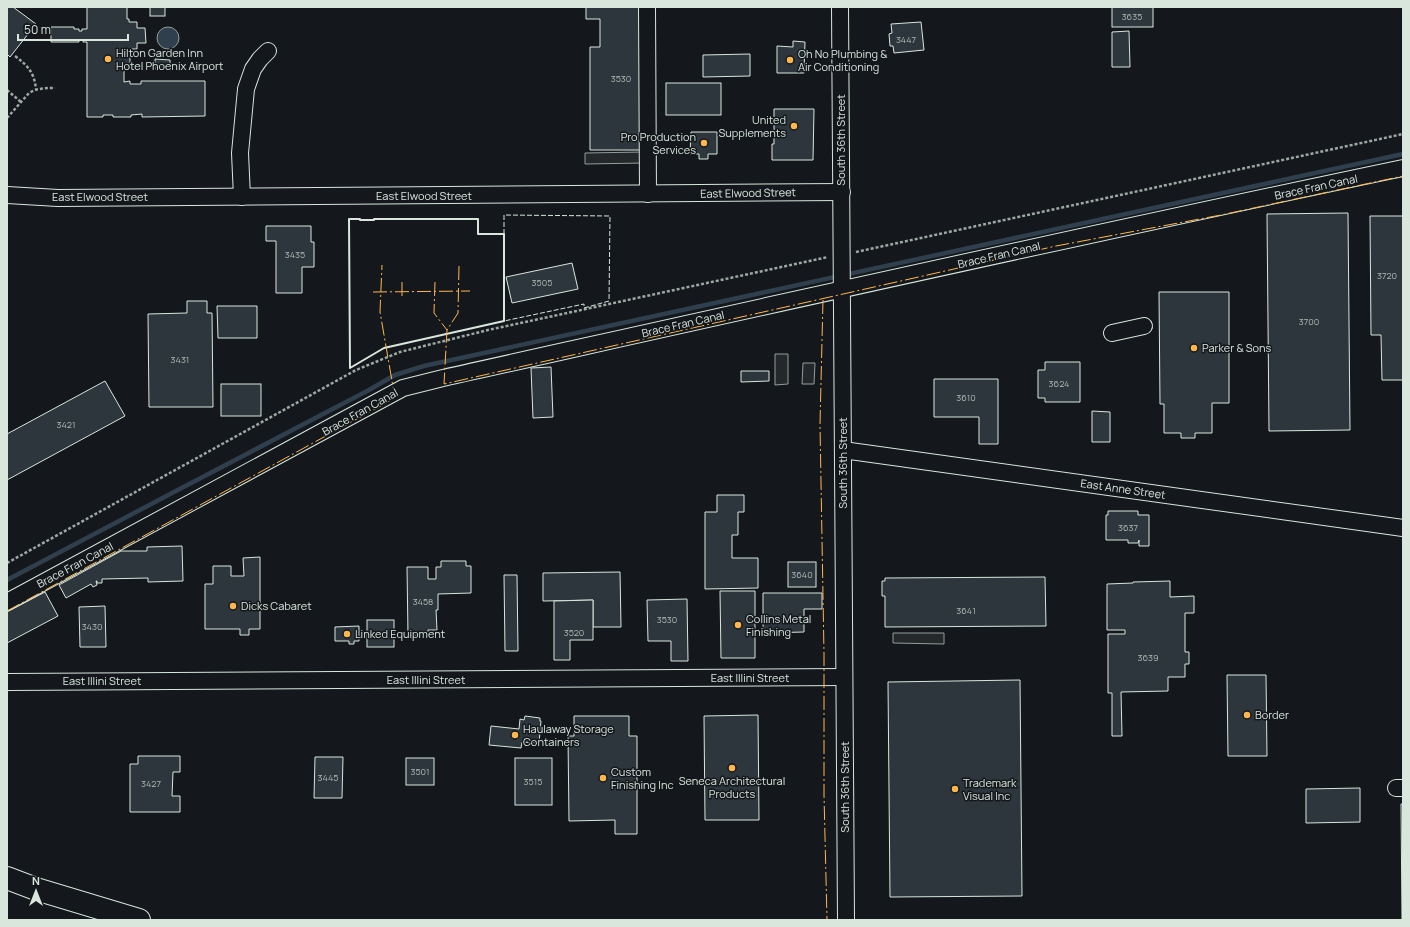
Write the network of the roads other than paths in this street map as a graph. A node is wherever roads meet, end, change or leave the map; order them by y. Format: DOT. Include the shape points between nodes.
graph roads {
  1 [pos="647,7"];
  2 [pos="840,7"];
  3 [pos="268,51"];
  4 [pos="1403,168"];
  5 [pos="842,192"];
  6 [pos="648,194"];
  7 [pos="7,195"];
  8 [pos="242,197"];
  9 [pos="841,288"];
  10 [pos="1144,326"];
  11 [pos="1112,333"];
  12 [pos="843,450"];
  13 [pos="1403,528"];
  14 [pos="7,602"];
  15 [pos="844,677"];
  16 [pos="7,682"];
  17 [pos="7,878"];
  18 [pos="139,920"];
  19 [pos="846,920"];
  1 -- 6 [label="street"];
  2 -- 5 [label="street, South 36th Street"];
  3 -- 8 [label="street" via="253,69 246,90 240,153"];
  4 -- 9 [label="street, Brace Fran Canal"];
  5 -- 6 [label="street, East Elwood Street"];
  5 -- 9 [label="street, South 36th Street"];
  6 -- 8 [label="street, East Elwood Street"];
  7 -- 8 [label="street, East Elwood Street" via="58,198"];
  9 -- 12 [label="street, South 36th Street"];
  9 -- 14 [label="street, Brace Fran Canal" via="403,388"];
  10 -- 11 [label="street"];
  12 -- 13 [label="street, East Anne Street" via="1029,469"];
  12 -- 15 [label="street, South 36th Street"];
  15 -- 16 [label="street, East Illini Street"];
  15 -- 19 [label="street, South 36th Street"];
  17 -- 18 [label="highway"];
}
